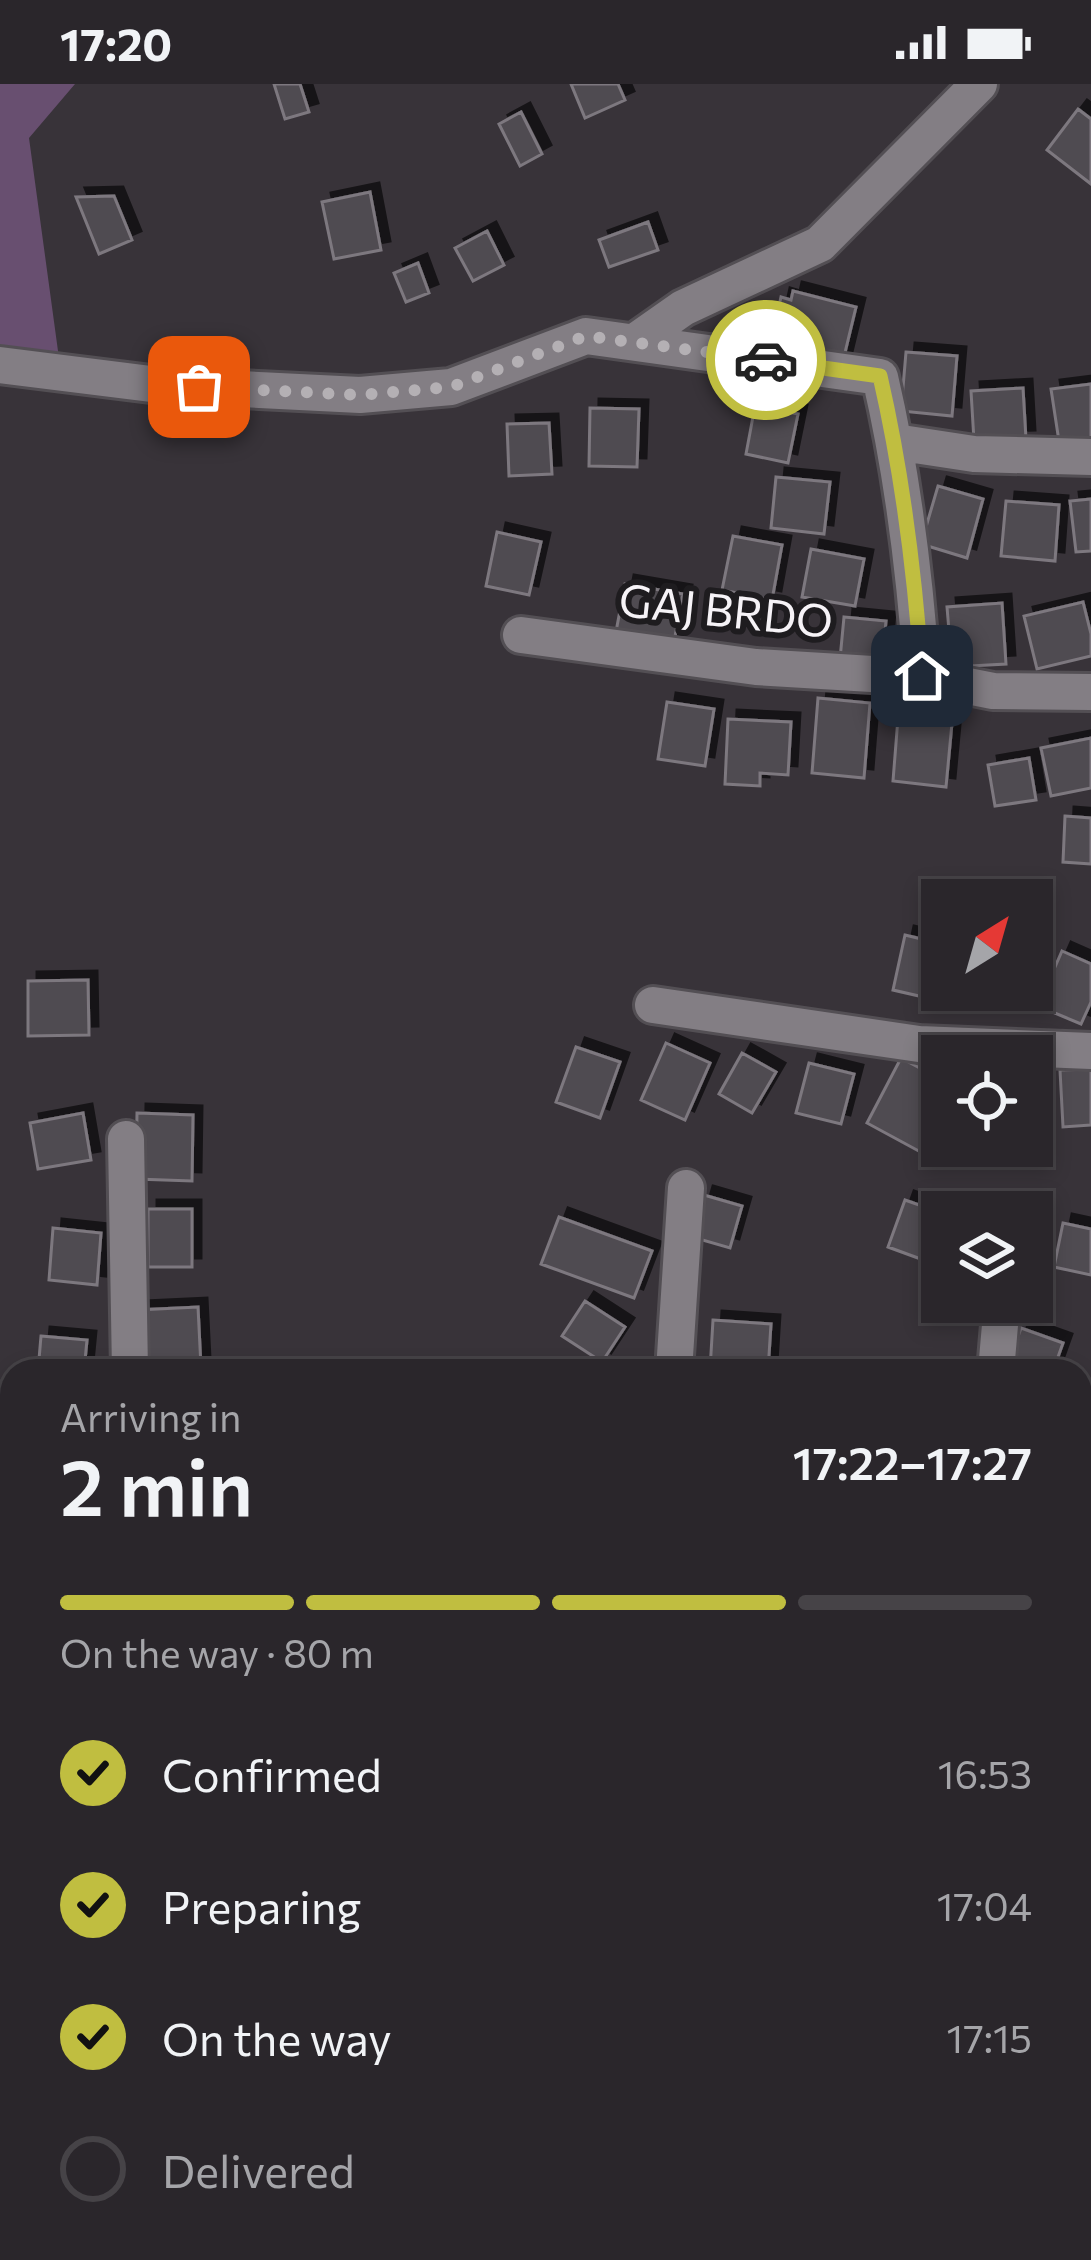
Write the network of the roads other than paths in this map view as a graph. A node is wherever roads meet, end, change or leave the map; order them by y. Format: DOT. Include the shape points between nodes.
graph roads {
  1 [pos="979,84"];
  2 [pos="636,341"];
  3 [pos="0,365"];
  4 [pos="895,442"];
  5 [pos="1091,457"];
  6 [pos="520,635"];
  7 [pos="922,676"];
  8 [pos="1091,692"];
  9 [pos="653,1005"];
  10 [pos="1091,1052"];
  11 [pos="126,1139"];
  12 [pos="686,1188"];
  13 [pos="1000,1323"];
  14 [pos="130,1359"];
  15 [pos="675,1359"];
  16 [pos="997,1359"];
  1 -- 2 [label="street" via="820,244 683,308"];
  2 -- 3 [label="street" via="586,336 451,387 360,395 159,385"];
  2 -- 4 [label="street" via="880,376"];
  4 -- 5 [label="street"];
  4 -- 7 [label="street"];
  6 -- 7 [label="street, GAJ BRDO" via="755,667"];
  7 -- 8 [label="street, GAJ BRDO" via="992,692"];
  9 -- 10 [label="street" via="919,1044"];
  11 -- 14 [label="street"];
  12 -- 15 [label="street"];
  13 -- 16 [label="street"];
}
